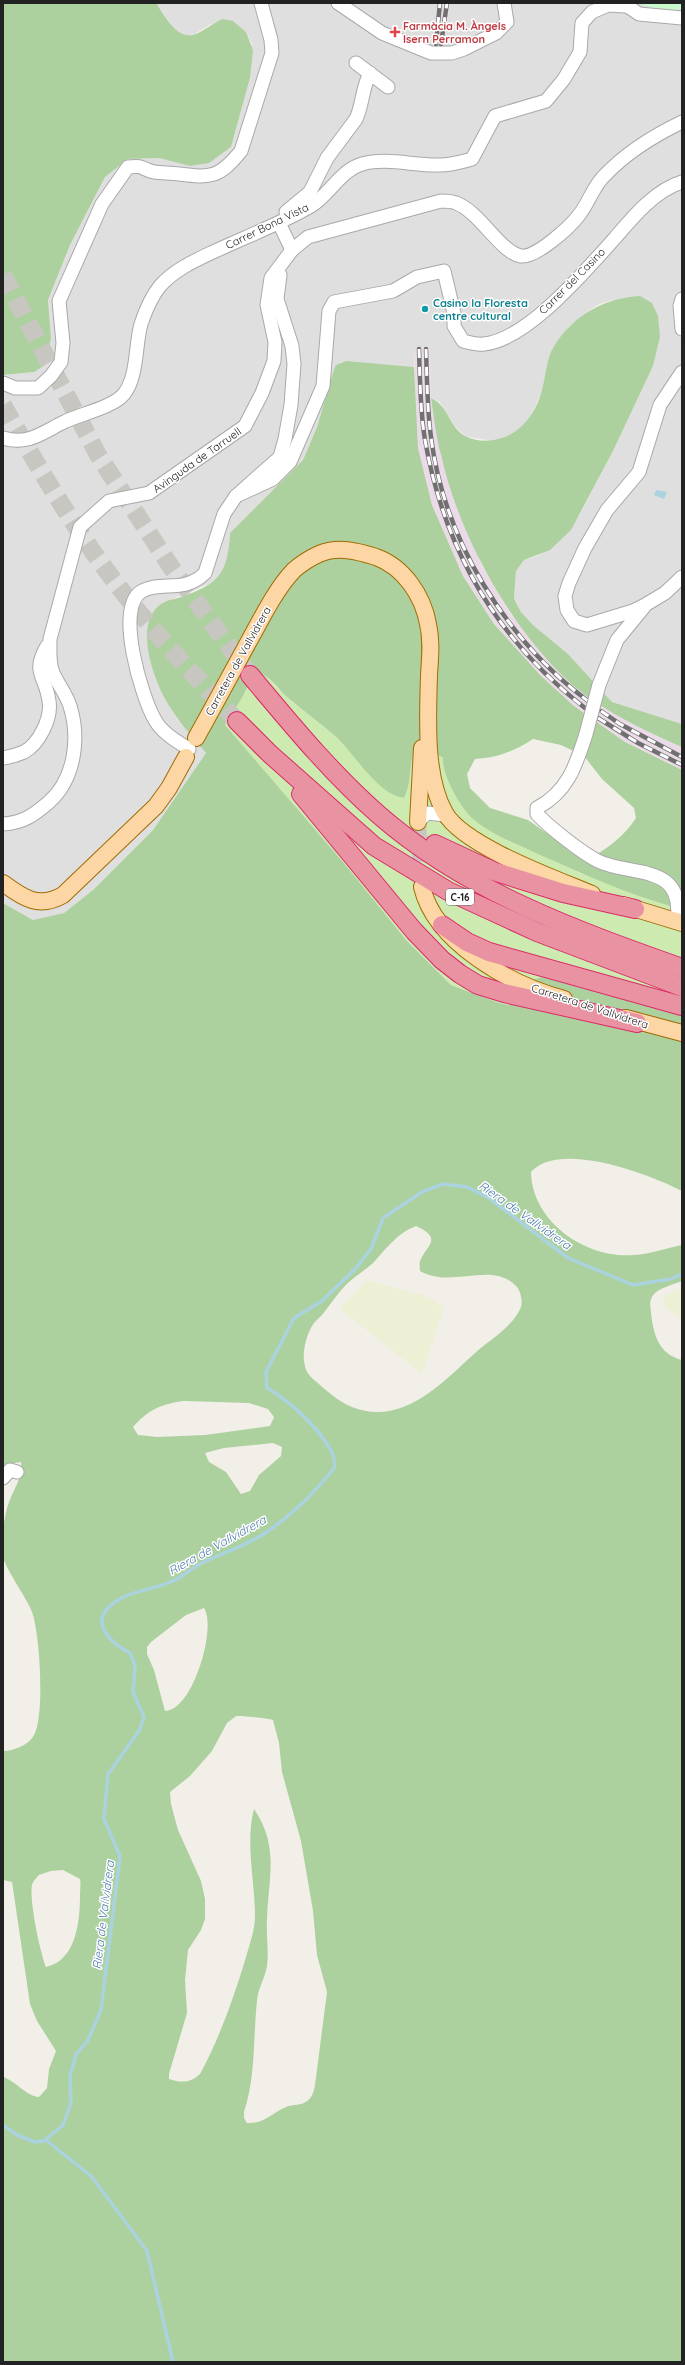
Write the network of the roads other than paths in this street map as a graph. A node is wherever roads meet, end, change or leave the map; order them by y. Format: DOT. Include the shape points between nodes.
graph roads {
  1 [pos="261,3"];
  2 [pos="338,3"];
  3 [pos="504,3"];
  4 [pos="625,4"];
  5 [pos="682,18"];
  6 [pos="356,63"];
  7 [pos="370,73"];
  8 [pos="388,87"];
  9 [pos="682,122"];
  10 [pos="681,182"];
  11 [pos="283,220"];
  12 [pos="292,250"];
  13 [pos="682,299"];
  14 [pos="682,329"];
  15 [pos="682,372"];
  16 [pos="3,383"];
  17 [pos="3,438"];
  18 [pos="236,496"];
  19 [pos="682,577"];
  20 [pos="645,605"];
  21 [pos="50,640"];
  22 [pos="250,675"];
  23 [pos="428,703"];
  24 [pos="237,721"];
  25 [pos="292,725"];
  26 [pos="190,748"];
  27 [pos="270,754"];
  28 [pos="3,758"];
  29 [pos="446,814"];
  30 [pos="418,822"];
  31 [pos="3,824"];
  32 [pos="3,883"];
  33 [pos="422,886"];
  34 [pos="635,909"];
  35 [pos="680,922"];
  36 [pos="442,925"];
  37 [pos="682,968"];
  38 [pos="682,987"];
  39 [pos="682,1006"];
  40 [pos="637,1022"];
  41 [pos="682,1033"];
  42 [pos="17,1472"];
  43 [pos="3,1478"];
  1 -- 16 [label="street" via="272,53 241,151 216,174 203,178 152,171 142,165 128,167 102,204 59,301 63,343 61,362 52,376 38,388 16,388"];
  2 -- 3 [label="street" via="382,33 431,54 452,53 496,33 507,22"];
  4 -- 5 [label="street" via="639,14"];
  4 -- 11 [label="street, Carrer Bona Vista" via="608,5 592,12 582,23 580,52 564,79 546,101 495,116 472,159 454,165 439,166 393,162 361,164 352,168 319,201"];
  6 -- 7 [label="street"];
  7 -- 8 [label="street"];
  7 -- 11 [label="street" via="364,84 356,118 327,158 310,192 286,211"];
  9 -- 12 [label="street, Avinguda de Tarruell" via="624,156 603,176 579,215 558,236 535,252 521,256 511,252 472,213 455,203 441,201 308,237"];
  10 -- 18 [label="street, Carrer del Casino" via="641,210 588,268 520,331 498,340 485,344 463,341 454,326 454,313 444,271 417,277 393,291 334,302 330,311 323,386 290,462 273,479"];
  11 -- 12 [label="street"];
  11 -- 17 [label="street, Carrer Bona Vista" via="195,260 160,286 141,323 132,375 124,394 96,412 65,421 39,436 19,442"];
  12 -- 18 [label="street" via="277,287 277,299 292,346 294,364 285,439 280,457"];
  12 -- 21 [label="street, Avinguda de Tarruell" via="271,278 268,288 267,305 275,342 274,361 262,393 245,426 149,493 108,501 80,527"];
  13 -- 14 [label="street"];
  15 -- 20 [label="street" via="660,405 639,472 607,510 582,555 566,596 567,610 574,621 587,625"];
  18 -- 26 [label="street" via="219,525 205,573 199,579 183,586 142,591 134,599 131,608 131,641 155,721 168,735"];
  19 -- 20 [label="street" via="665,593"];
  20 -- 35 [label="street, bridge" via="617,640 599,684 577,765 564,788 550,802 538,808 537,814 596,860 611,866 653,873 665,878 680,896"];
  21 -- 28 [label="street" via="43,653 39,671 50,703 45,723 35,741 25,751"];
  21 -- 31 [label="street, Avinguda de Tarruell" via="52,671 70,707 74,755 70,770 52,800 22,822"];
  22 -- 25 [label="highway, C-16"];
  23 -- 26 [label="main road, Carretera de Vallvidrera" via="429,631 426,614 417,592 397,570 379,558 359,551 332,550 302,564 283,584"];
  23 -- 29 [label="main road, Carretera de Vallvidrera" via="434,781"];
  23 -- 30 [label="main road, Carretera de Vallvidrera"];
  24 -- 27 [label="highway, C-16"];
  25 -- 34 [label="highway" via="322,749 383,806 438,846 493,872 563,893"];
  25 -- 37 [label="highway, C-16" via="312,750 380,816 429,853 469,878 528,909"];
  26 -- 32 [label="main road, Carretera de Vallvidrera" via="169,788 156,806 63,895 50,902 36,902 18,894"];
  27 -- 38 [label="highway, C-16" via="374,846 448,891 537,932"];
  27 -- 40 [label="highway" via="414,931 442,960 460,974 504,994"];
  29 -- 30 [label="street, Carretera de Vallvidrera" via="427,813"];
  29 -- 34 [label="main road, Carretera de Vallvidrera" via="468,834 502,856"];
  33 -- 36 [label="main road, Carretera de Vallvidrera" via="430,908"];
  34 -- 35 [label="main road, Carretera de Vallvidrera"];
  36 -- 39 [label="highway" via="467,942 488,952"];
  36 -- 40 [label="main road, Carretera de Vallvidrera" via="481,961 522,984"];
  40 -- 41 [label="main road, Carretera de Vallvidrera"];
  42 -- 43 [label="street" via="10,1470"];
}
